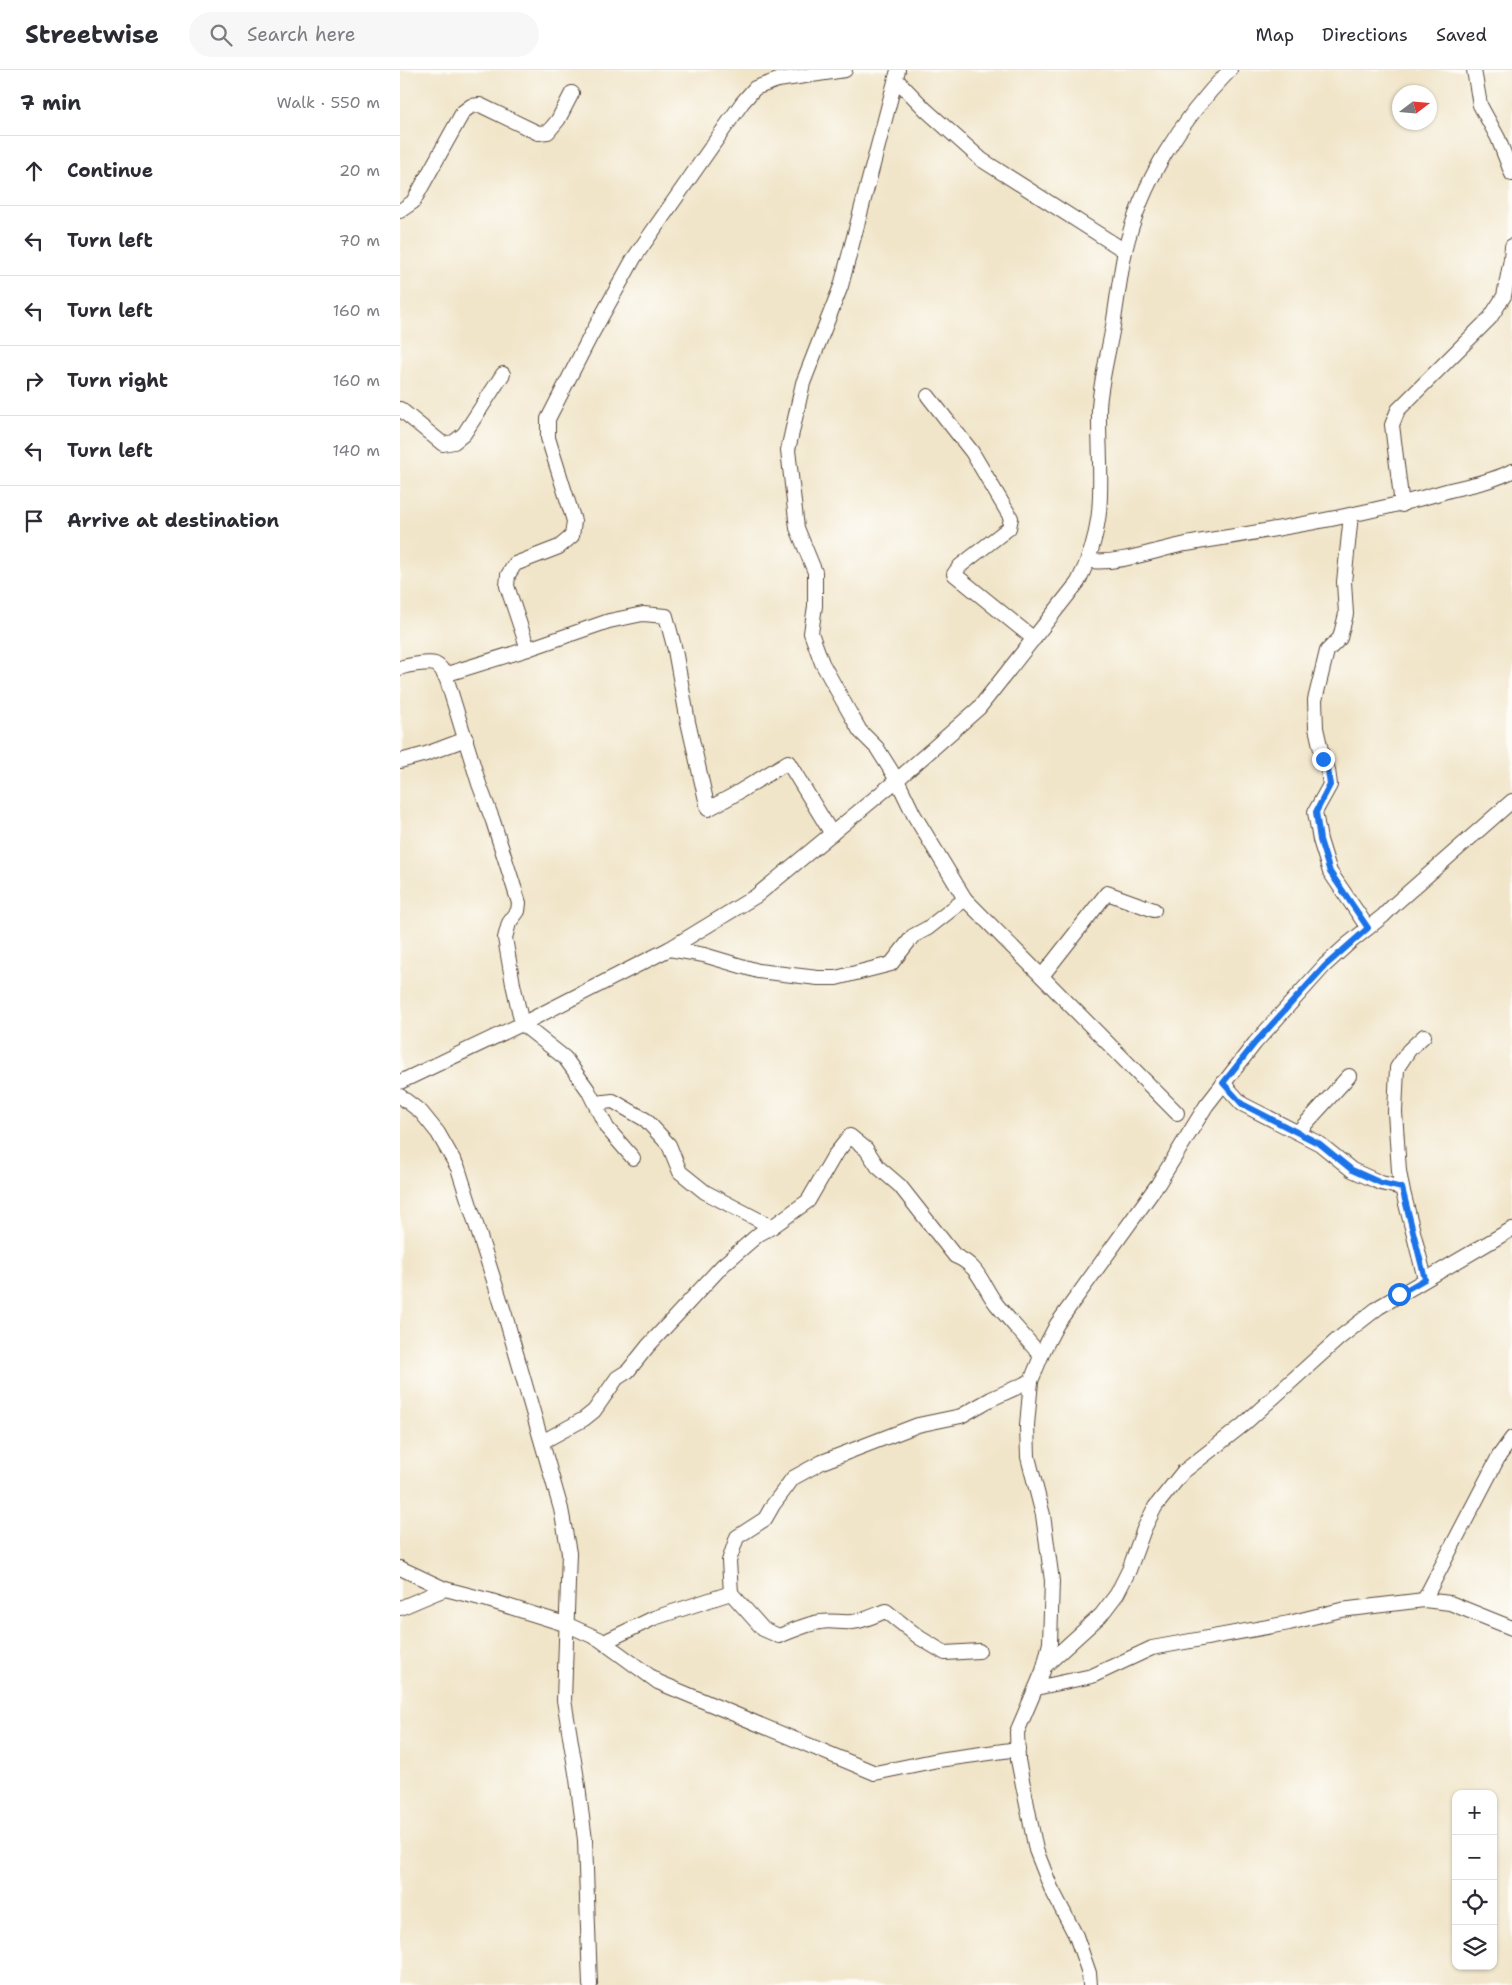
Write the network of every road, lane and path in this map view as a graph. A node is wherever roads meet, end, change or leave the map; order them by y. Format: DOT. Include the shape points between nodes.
graph roads {
  1 [pos="845,70"];
  2 [pos="1230,70"];
  3 [pos="1474,70"];
  4 [pos="897,74"];
  5 [pos="572,93"];
  6 [pos="1512,174"];
  7 [pos="400,211"];
  8 [pos="1512,246"];
  9 [pos="1125,251"];
  10 [pos="1508,294"];
  11 [pos="503,374"];
  12 [pos="928,396"];
  13 [pos="400,409"];
  14 [pos="1512,471"];
  15 [pos="1402,505"];
  16 [pos="1351,515"];
  17 [pos="1089,561"];
  18 [pos="1034,640"];
  19 [pos="528,649"];
  20 [pos="400,668"];
  21 [pos="444,675"];
  22 [pos="466,739"];
  23 [pos="400,761"];
  24 [pos="897,780"];
  25 [pos="1512,801"];
  26 [pos="832,834"];
  27 [pos="965,899"];
  28 [pos="1154,910"];
  29 [pos="1368,928"];
  30 [pos="669,949"];
  31 [pos="1042,976"];
  32 [pos="522,1024"];
  33 [pos="1424,1036"];
  34 [pos="1349,1076"];
  35 [pos="400,1082"];
  36 [pos="1223,1083"];
  37 [pos="400,1096"];
  38 [pos="594,1103"];
  39 [pos="1177,1113"];
  40 [pos="1298,1132"];
  41 [pos="633,1158"];
  42 [pos="1402,1188"];
  43 [pos="772,1227"];
  44 [pos="1512,1229"];
  45 [pos="1425,1279"];
  46 [pos="1041,1356"];
  47 [pos="1031,1381"];
  48 [pos="1512,1438"];
  49 [pos="542,1442"];
  50 [pos="400,1568"];
  51 [pos="445,1589"];
  52 [pos="732,1593"];
  53 [pos="1424,1600"];
  54 [pos="400,1608"];
  55 [pos="568,1626"];
  56 [pos="1512,1628"];
  57 [pos="604,1642"];
  58 [pos="979,1651"];
  59 [pos="1045,1666"];
  60 [pos="1036,1688"];
  61 [pos="1018,1749"];
  62 [pos="590,1985"];
  63 [pos="1090,1985"];
  1 -- 19 [label="street" via="778,80 755,88 634,258 590,337 548,419 548,438 574,521 572,536 559,547 515,564 508,575 507,586"];
  2 -- 9 [label="street" via="1175,136 1149,183"];
  3 -- 6 [label="street" via="1480,105"];
  4 -- 9 [label="street" via="926,110 982,160"];
  4 -- 24 [label="street" via="841,286 804,383 788,450 797,528 815,572 811,633 822,663 860,731 877,748"];
  5 -- 7 [label="street" via="548,132 538,133 480,105 471,106 463,112 413,202"];
  8 -- 10 [label="street"];
  9 -- 17 [label="street" via="1099,406 1102,489"];
  10 -- 15 [label="street" via="1490,318 1398,410 1392,425"];
  11 -- 13 [label="street" via="464,434 454,442 444,444"];
  12 -- 18 [label="street" via="972,452 1010,518 1009,528 954,574"];
  14 -- 15 [label="street"];
  15 -- 16 [label="street"];
  16 -- 17 [label="street" via="1100,562"];
  16 -- 29 [label="street" via="1344,582 1346,614 1340,638 1327,651 1315,700 1316,728 1330,785 1316,812 1330,872"];
  17 -- 18 [label="street" via="1078,582"];
  18 -- 24 [label="street" via="979,708"];
  19 -- 21 [label="street"];
  19 -- 26 [label="street" via="609,622 643,614 666,616 708,809 788,762"];
  20 -- 21 [label="street" via="434,664 442,669"];
  21 -- 22 [label="street"];
  22 -- 23 [label="street"];
  22 -- 32 [label="street" via="519,903 505,938"];
  24 -- 26 [label="street"];
  24 -- 27 [label="street" via="914,815"];
  25 -- 29 [label="street"];
  26 -- 30 [label="street" via="756,896"];
  27 -- 30 [label="street" via="913,936 890,964 836,978 758,971 704,955"];
  27 -- 31 [label="street"];
  28 -- 31 [label="street" via="1107,893"];
  29 -- 36 [label="street" via="1325,966"];
  30 -- 32 [label="street"];
  31 -- 39 [label="street"];
  32 -- 35 [label="street"];
  32 -- 38 [label="street" via="565,1058"];
  33 -- 42 [label="street" via="1397,1068 1395,1112"];
  34 -- 40 [label="street"];
  36 -- 40 [label="street" via="1242,1104"];
  36 -- 46 [label="street" via="1158,1184 1057,1324"];
  37 -- 49 [label="street" via="421,1112 438,1133 458,1168 506,1315"];
  38 -- 41 [label="street" via="607,1128"];
  38 -- 43 [label="street" via="613,1101 646,1120 669,1145 680,1172 705,1192"];
  40 -- 42 [label="street" via="1320,1144 1352,1170"];
  42 -- 45 [label="street"];
  43 -- 46 [label="street" via="808,1202 834,1156 850,1136 900,1186 955,1256 977,1271 996,1303"];
  43 -- 49 [label="street" via="759,1234 723,1266 628,1371 617,1378 594,1410"];
  44 -- 45 [label="street"];
  45 -- 59 [label="street" via="1352,1327 1243,1425 1184,1472 1155,1506 1118,1594 1101,1615"];
  46 -- 47 [label="street"];
  47 -- 52 [label="street" via="961,1416 918,1425 822,1462 793,1478 765,1519 737,1537 729,1561"];
  47 -- 59 [label="street" via="1028,1457 1043,1515 1052,1581 1050,1642"];
  48 -- 53 [label="street" via="1499,1456"];
  49 -- 55 [label="street" via="561,1509 569,1553"];
  50 -- 51 [label="street"];
  51 -- 54 [label="street"];
  51 -- 55 [label="street"];
  52 -- 57 [label="street" via="654,1618"];
  52 -- 58 [label="street" via="763,1629 779,1636 819,1622 850,1623 886,1611 945,1653"];
  53 -- 56 [label="street" via="1450,1603"];
  53 -- 60 [label="street" via="1340,1610 1289,1623 1152,1648 1092,1676"];
  55 -- 57 [label="street"];
  55 -- 62 [label="street" via="564,1700 584,1840"];
  57 -- 61 [label="street" via="658,1682 875,1773"];
  59 -- 60 [label="street"];
  60 -- 61 [label="street" via="1016,1732"];
  61 -- 63 [label="street" via="1036,1850 1076,1936"];
}
